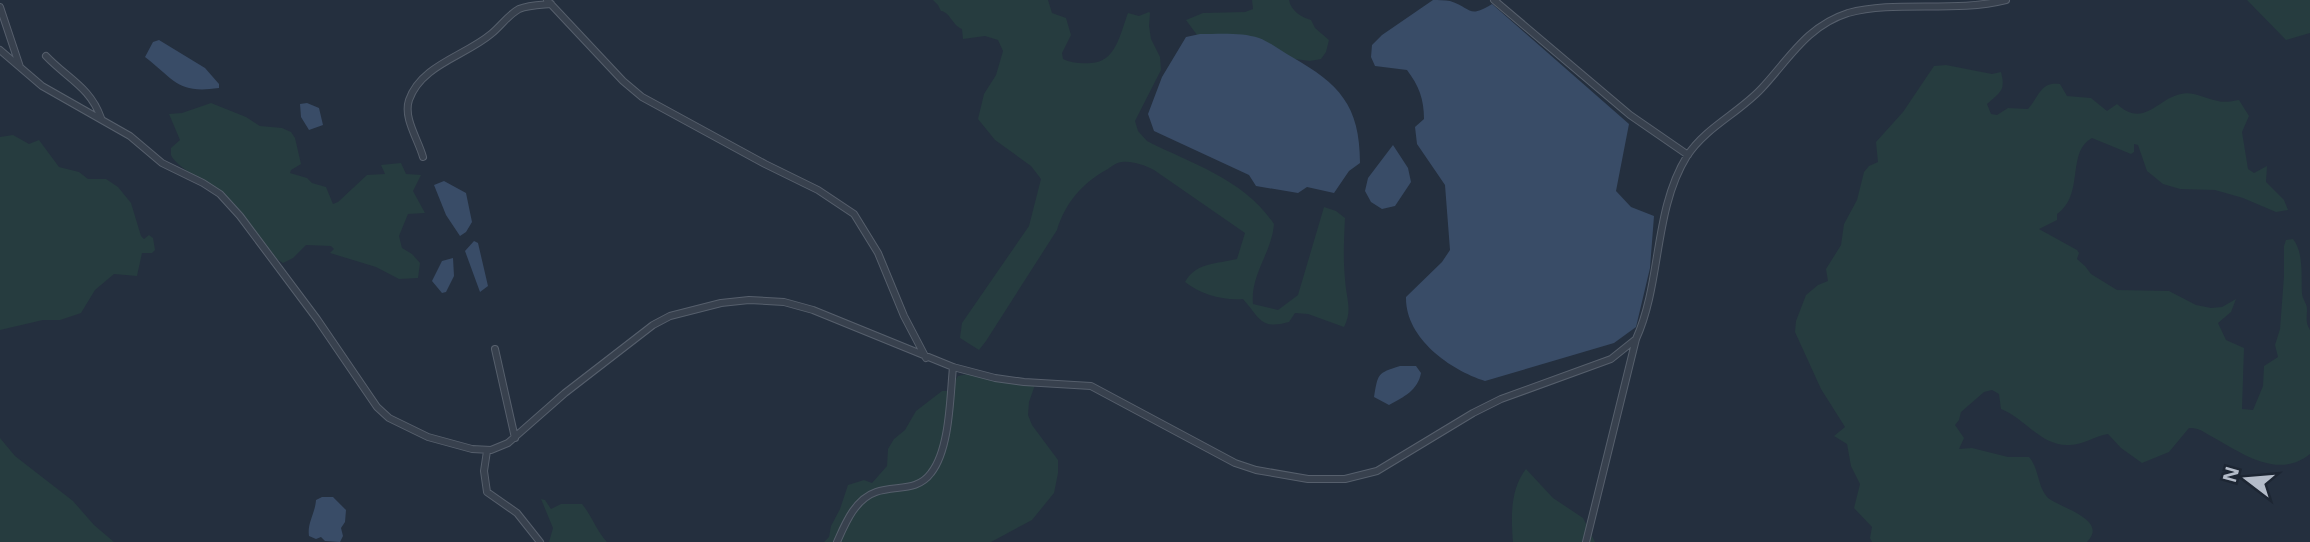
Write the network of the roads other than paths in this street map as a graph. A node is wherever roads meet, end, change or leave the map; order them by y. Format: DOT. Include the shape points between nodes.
graph roads {
  1 [pos="1494,0"];
  2 [pos="2006,0"];
  3 [pos="549,2"];
  4 [pos="0,7"];
  5 [pos="0,50"];
  6 [pos="46,56"];
  7 [pos="20,69"];
  8 [pos="101,118"];
  9 [pos="1688,155"];
  10 [pos="423,157"];
  11 [pos="1636,339"];
  12 [pos="495,349"];
  13 [pos="926,358"];
  14 [pos="953,367"];
  15 [pos="514,438"];
  16 [pos="487,450"];
  17 [pos="540,542"];
  18 [pos="837,542"];
  19 [pos="1586,542"];
  1 -- 9 [label="street" via="1619,107"];
  2 -- 9 [label="street" via="1960,7 1868,8 1830,20 1808,34 1748,103 1719,122"];
  3 -- 10 [label="street" via="514,12 491,34 421,81 407,111"];
  3 -- 13 [label="street" via="642,97 818,190 854,214 878,253"];
  4 -- 7 [label="street"];
  5 -- 7 [label="street"];
  6 -- 8 [label="street" via="87,91"];
  7 -- 8 [label="street" via="59,97"];
  8 -- 16 [label="street" via="162,163 220,194 317,319 377,407 428,437"];
  9 -- 11 [label="street" via="1666,210 1646,313"];
  11 -- 14 [label="street" via="1611,359 1473,412 1377,471 1345,479 1281,476 1235,463 1091,386 1014,380"];
  11 -- 19 [label="street"];
  12 -- 15 [label="street"];
  13 -- 14 [label="street"];
  13 -- 15 [label="street" via="784,302 721,303 653,325"];
  14 -- 18 [label="street" via="948,421 933,472 915,486 876,492 862,500"];
  15 -- 16 [label="street"];
  16 -- 17 [label="street" via="488,492 517,513"];
}
